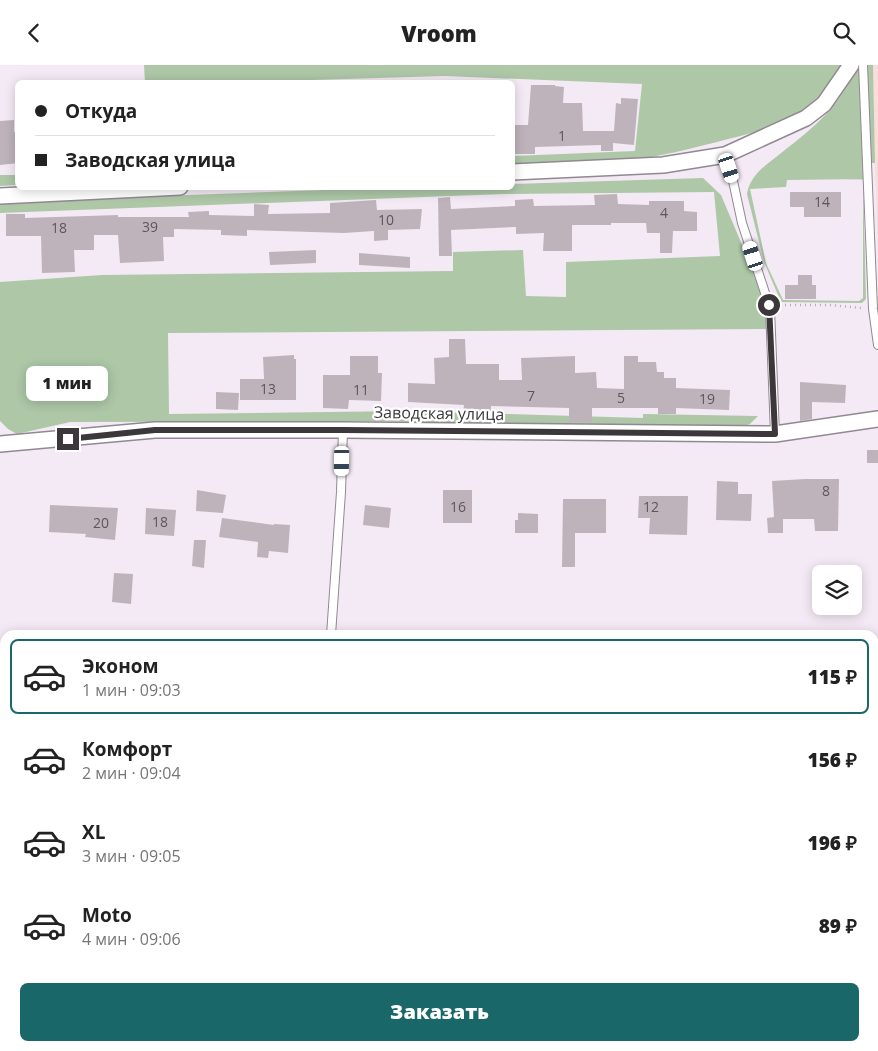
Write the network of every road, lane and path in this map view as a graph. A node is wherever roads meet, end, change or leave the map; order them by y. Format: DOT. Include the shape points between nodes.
graph roads {
  1 [pos="851,65"];
  2 [pos="863,65"];
  3 [pos="725,155"];
  4 [pos="515,172"];
  5 [pos="120,190"];
  6 [pos="0,196"];
  7 [pos="769,305"];
  8 [pos="873,309"];
  9 [pos="878,345"];
  10 [pos="878,419"];
  11 [pos="343,430"];
  12 [pos="775,434"];
  13 [pos="2,441"];
  14 [pos="331,630"];
  1 -- 3 [label="street" via="824,104 806,118"];
  2 -- 8 [label="lane"];
  3 -- 4 [label="street" via="663,165"];
  3 -- 7 [label="lane" via="742,223"];
  5 -- 6 [label="street"];
  7 -- 8 [label="path"];
  7 -- 12 [label="lane"];
  8 -- 9 [label="lane"];
  10 -- 12 [label="street, Заводская улица"];
  11 -- 12 [label="street, Заводская улица"];
  11 -- 13 [label="street, Заводская улица" via="155,430"];
  11 -- 14 [label="lane"];
}
